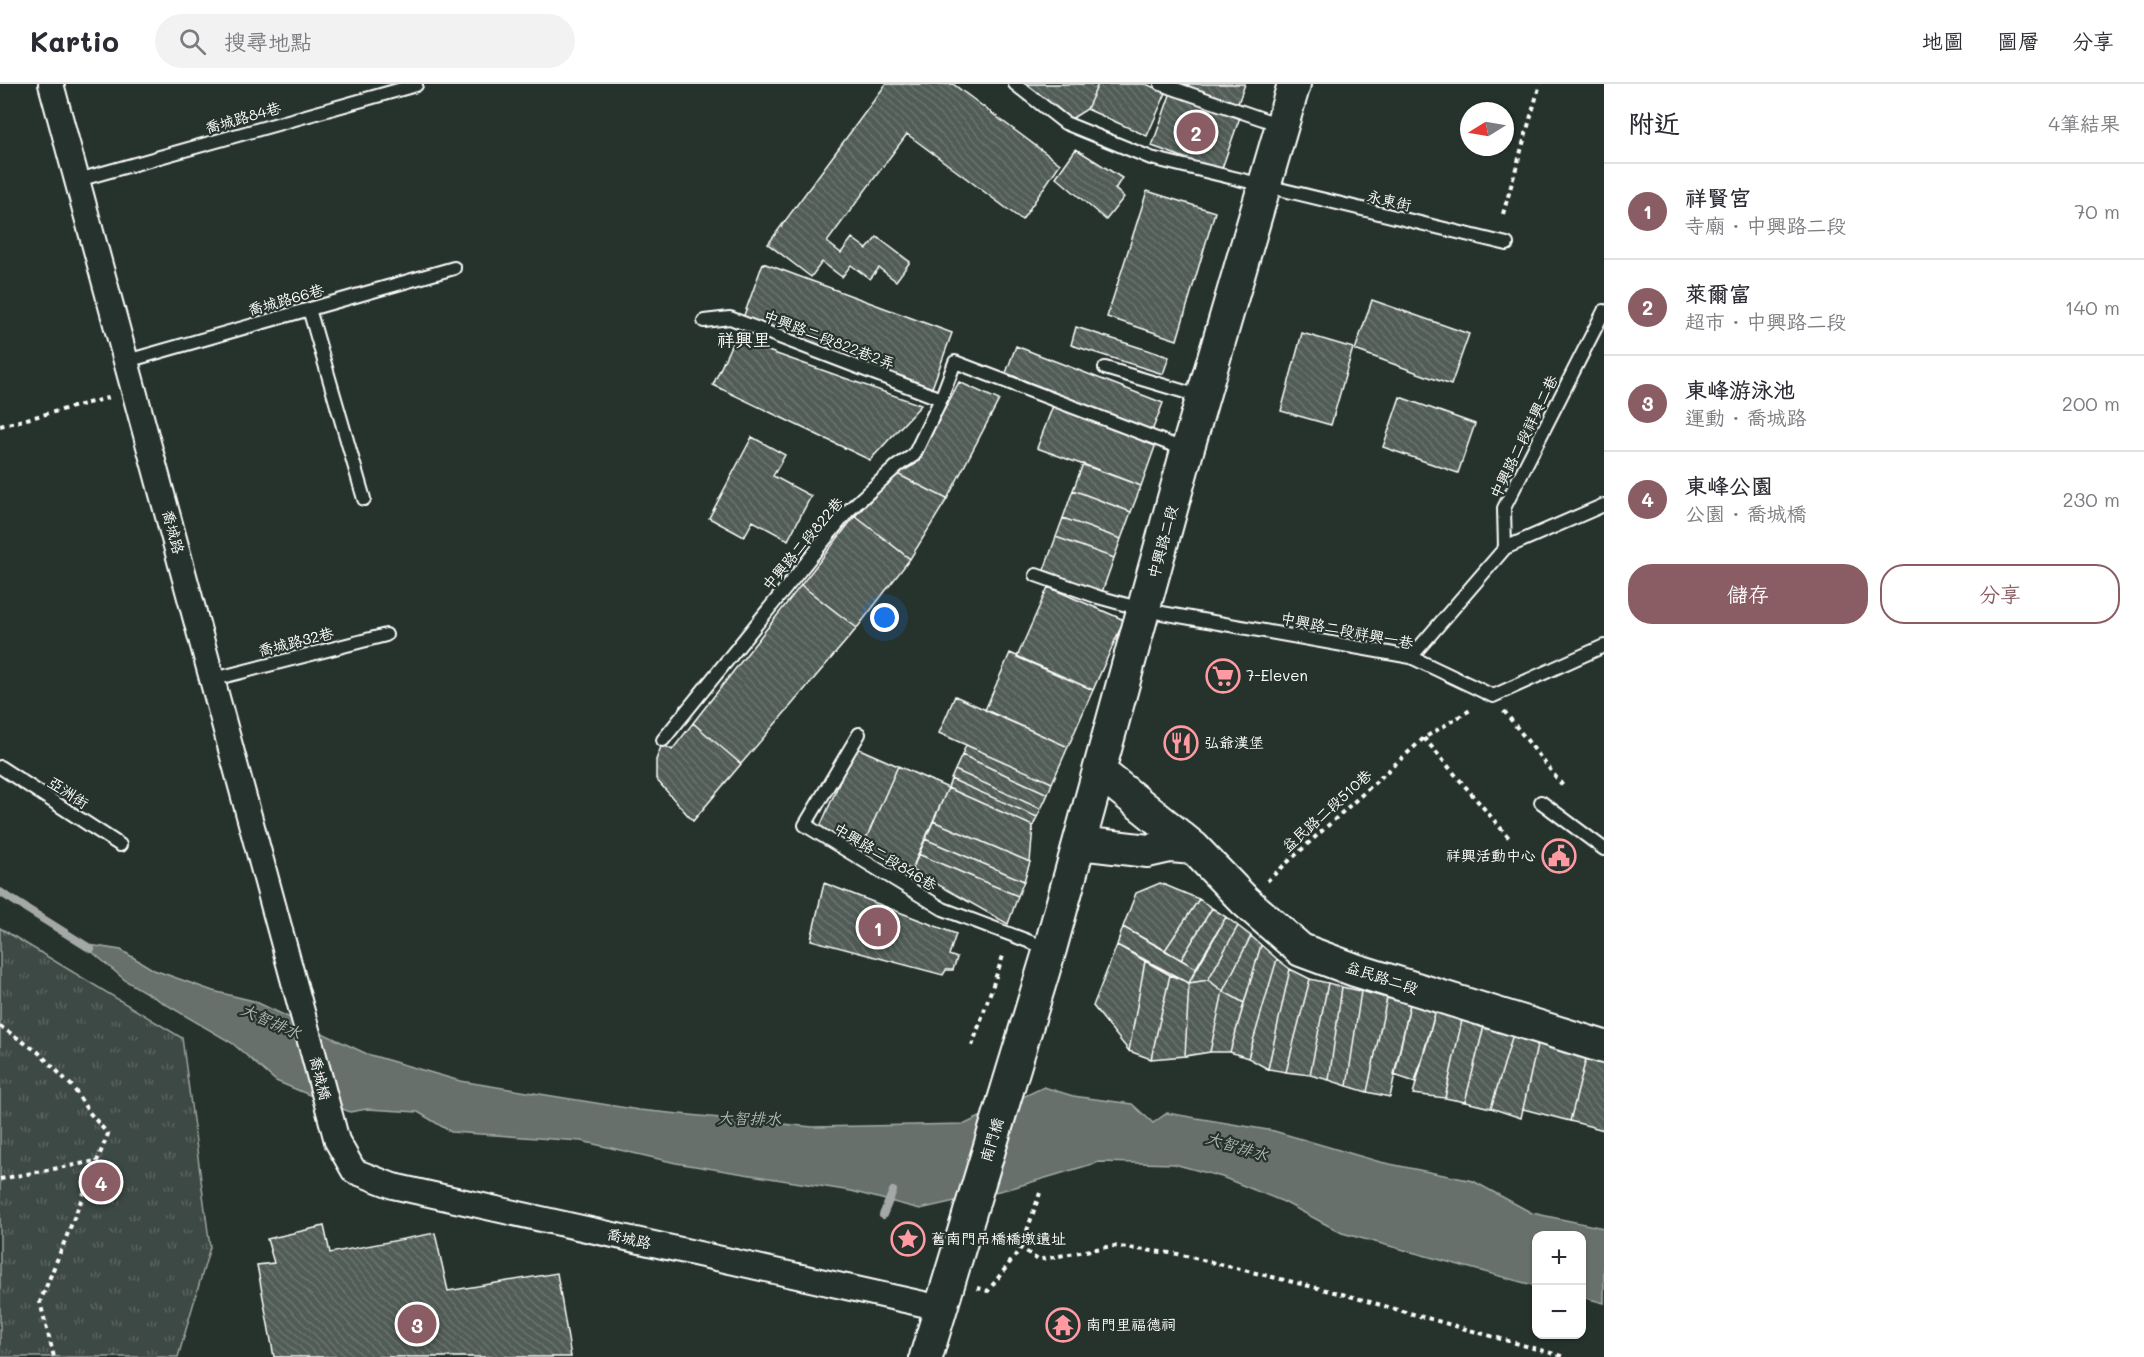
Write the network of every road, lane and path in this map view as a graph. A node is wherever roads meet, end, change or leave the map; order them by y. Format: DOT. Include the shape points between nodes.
graph roads {
  1 [pos="51,84"];
  2 [pos="1016,84"];
  3 [pos="1161,84"];
  4 [pos="1294,84"];
  5 [pos="1540,84"];
  6 [pos="416,86"];
  7 [pos="1280,125"];
  8 [pos="78,180"];
  9 [pos="1264,187"];
  10 [pos="1503,214"];
  11 [pos="1507,244"];
  12 [pos="454,268"];
  13 [pos="309,309"];
  14 [pos="1604,311"];
  15 [pos="704,321"];
  16 [pos="127,361"];
  17 [pos="1106,368"];
  18 [pos="135,390"];
  19 [pos="1202,398"];
  20 [pos="941,399"];
  21 [pos="0,426"];
  22 [pos="1187,451"];
  23 [pos="364,499"];
  24 [pos="1604,505"];
  25 [pos="1505,548"];
  26 [pos="1036,575"];
  27 [pos="1145,610"];
  28 [pos="386,635"];
  29 [pos="1604,646"];
  30 [pos="1412,657"];
  31 [pos="214,679"];
  32 [pos="1493,696"];
  33 [pos="859,734"];
  34 [pos="1424,738"];
  35 [pos="663,740"];
  36 [pos="0,767"];
  37 [pos="1100,772"];
  38 [pos="1563,786"];
  39 [pos="1541,802"];
  40 [pos="1510,839"];
  41 [pos="1080,843"];
  42 [pos="120,845"];
  43 [pos="1194,848"];
  44 [pos="1604,849"];
  45 [pos="1245,901"];
  46 [pos="1011,935"];
  47 [pos="1050,950"];
  48 [pos="295,979"];
  49 [pos="1035,1001"];
  50 [pos="0,1026"];
  51 [pos="972,1046"];
  52 [pos="1604,1047"];
  53 [pos="337,1141"];
  54 [pos="97,1161"];
  55 [pos="0,1179"];
  56 [pos="1040,1193"];
  57 [pos="1021,1248"];
  58 [pos="945,1293"];
  59 [pos="54,1357"];
  60 [pos="926,1357"];
  61 [pos="1565,1357"];
  1 -- 8 [label="street, 喬城路"];
  2 -- 9 [label="lane, 永東街" via="1065,123 1140,154"];
  3 -- 7 [label="lane"];
  4 -- 7 [label="street, 中興路二段"];
  5 -- 10 [label="path"];
  6 -- 8 [label="lane, 喬城路84巷"];
  7 -- 9 [label="street, 中興路二段"];
  8 -- 16 [label="street, 喬城路"];
  9 -- 11 [label="lane, 永東街"];
  9 -- 19 [label="street, 中興路二段"];
  12 -- 13 [label="lane, 喬城路66巷"];
  13 -- 16 [label="lane, 喬城路66巷"];
  13 -- 23 [label="lane"];
  14 -- 25 [label="lane, 中興路二段祥興二巷" via="1504,508"];
  15 -- 20 [label="lane, 中興路二段822巷2弄" via="730,318"];
  16 -- 18 [label="street, 喬城路"];
  17 -- 19 [label="lane"];
  18 -- 21 [label="path"];
  18 -- 31 [label="street, 喬城路"];
  19 -- 22 [label="street, 中興路二段"];
  20 -- 22 [label="lane, 中興路二段822巷" via="955,362"];
  20 -- 35 [label="lane, 中興路二段822巷" via="914,455 848,511"];
  22 -- 27 [label="street, 中興路二段"];
  24 -- 25 [label="lane"];
  25 -- 30 [label="lane"];
  26 -- 27 [label="lane, 中興路二段祥興一巷"];
  27 -- 30 [label="lane, 中興路二段祥興一巷"];
  27 -- 37 [label="street, 中興路二段"];
  28 -- 31 [label="lane, 喬城路32巷"];
  29 -- 32 [label="lane"];
  30 -- 32 [label="lane, 中興路二段祥興一巷"];
  31 -- 48 [label="street, 喬城路"];
  32 -- 34 [label="path"];
  32 -- 38 [label="path"];
  33 -- 46 [label="lane, 中興路二段846巷" via="805,825 943,909"];
  34 -- 40 [label="path"];
  34 -- 45 [label="path, 益民路二段510巷"];
  36 -- 42 [label="lane, 亞洲街"];
  37 -- 41 [label="street, 中興路二段"];
  37 -- 43 [label="street, 益民路二段"];
  39 -- 44 [label="lane"];
  41 -- 43 [label="street" via="1148,851 1170,846"];
  41 -- 47 [label="street, 中興路二段"];
  43 -- 45 [label="street, 益民路二段"];
  45 -- 52 [label="street, 益民路二段" via="1301,950"];
  46 -- 47 [label="lane, 中興路二段846巷"];
  46 -- 51 [label="path"];
  47 -- 49 [label="street, 中興路二段"];
  48 -- 53 [label="street, 喬城橋"];
  49 -- 58 [label="street, 南門橋"];
  50 -- 54 [label="path" via="45,1059 73,1087 87,1111 108,1134"];
  53 -- 58 [label="street, 喬城路" via="354,1171 393,1186"];
  54 -- 55 [label="path"];
  54 -- 59 [label="path" via="40,1302"];
  56 -- 57 [label="path"];
  57 -- 58 [label="path" via="988,1291"];
  57 -- 61 [label="path" via="1038,1260 1112,1246 1178,1254 1342,1294"];
  58 -- 60 [label="street, 南門橋"];
}
